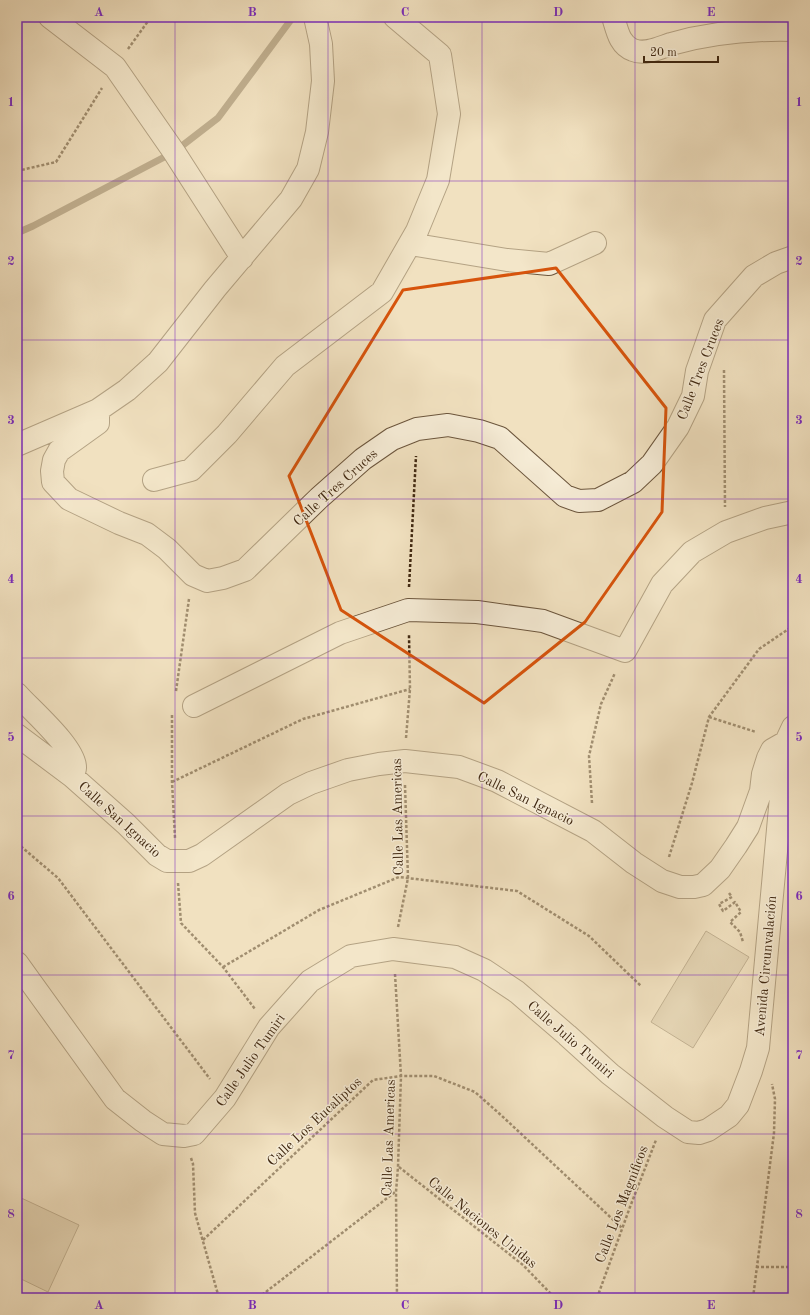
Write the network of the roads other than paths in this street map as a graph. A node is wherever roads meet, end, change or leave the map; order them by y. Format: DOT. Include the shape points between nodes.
graph roads {
  1 [pos="50,17"];
  2 [pos="315,17"];
  3 [pos="395,17"];
  4 [pos="619,21"];
  5 [pos="793,30"];
  6 [pos="595,243"];
  7 [pos="410,244"];
  8 [pos="793,257"];
  9 [pos="242,258"];
  10 [pos="98,410"];
  11 [pos="17,445"];
  12 [pos="154,480"];
  13 [pos="793,512"];
  14 [pos="17,694"];
  15 [pos="194,706"];
  16 [pos="789,734"];
  17 [pos="17,735"];
  18 [pos="73,777"];
  19 [pos="17,963"];
  20 [pos="758,1048"];
  1 -- 9 [label="street" via="115,67 174,152"];
  2 -- 9 [label="street" via="321,44 323,82 317,132 308,169 291,199"];
  3 -- 7 [label="street" via="440,55 449,114 438,180"];
  4 -- 5 [label="street" via="620,38 632,50 640,52 716,35"];
  6 -- 7 [label="street" via="550,264 507,260"];
  7 -- 12 [label="street" via="382,292 285,366 227,434 191,470"];
  8 -- 10 [label="street, Calle Tres Cruces" via="776,263 754,276 715,320 697,372 693,396 678,427 652,464 634,482 598,500 579,501 565,496 500,438 448,425 417,429 392,438 363,459 245,570 207,581 193,574 147,534 69,499 53,482 54,460 59,451 98,424"];
  9 -- 10 [label="street" via="158,362 127,390"];
  10 -- 11 [label="street"];
  13 -- 15 [label="street" via="765,518 726,532 692,552 662,584 626,651 543,621 477,612 408,610 340,633"];
  14 -- 18 [label="street" via="68,749 75,767"];
  16 -- 18 [label="street, Calle San Ignacio" via="772,750 768,758 761,791 748,827 720,869 703,885 694,887 680,887 662,881 593,831 497,781 459,767 405,761 348,770 288,794 202,855 189,861 176,862 167,861 158,855"];
  16 -- 20 [label="street, Avenida Circunvalación"];
  17 -- 18 [label="street, Calle San Ignacio"];
  19 -- 20 [label="street, Calle Julio Tumiri" via="115,1099 163,1134 194,1134 225,1098 269,1027 310,981 351,956 393,949 455,958 484,970 517,992 610,1074 688,1132 699,1133 708,1130 729,1116 738,1104"];
}
